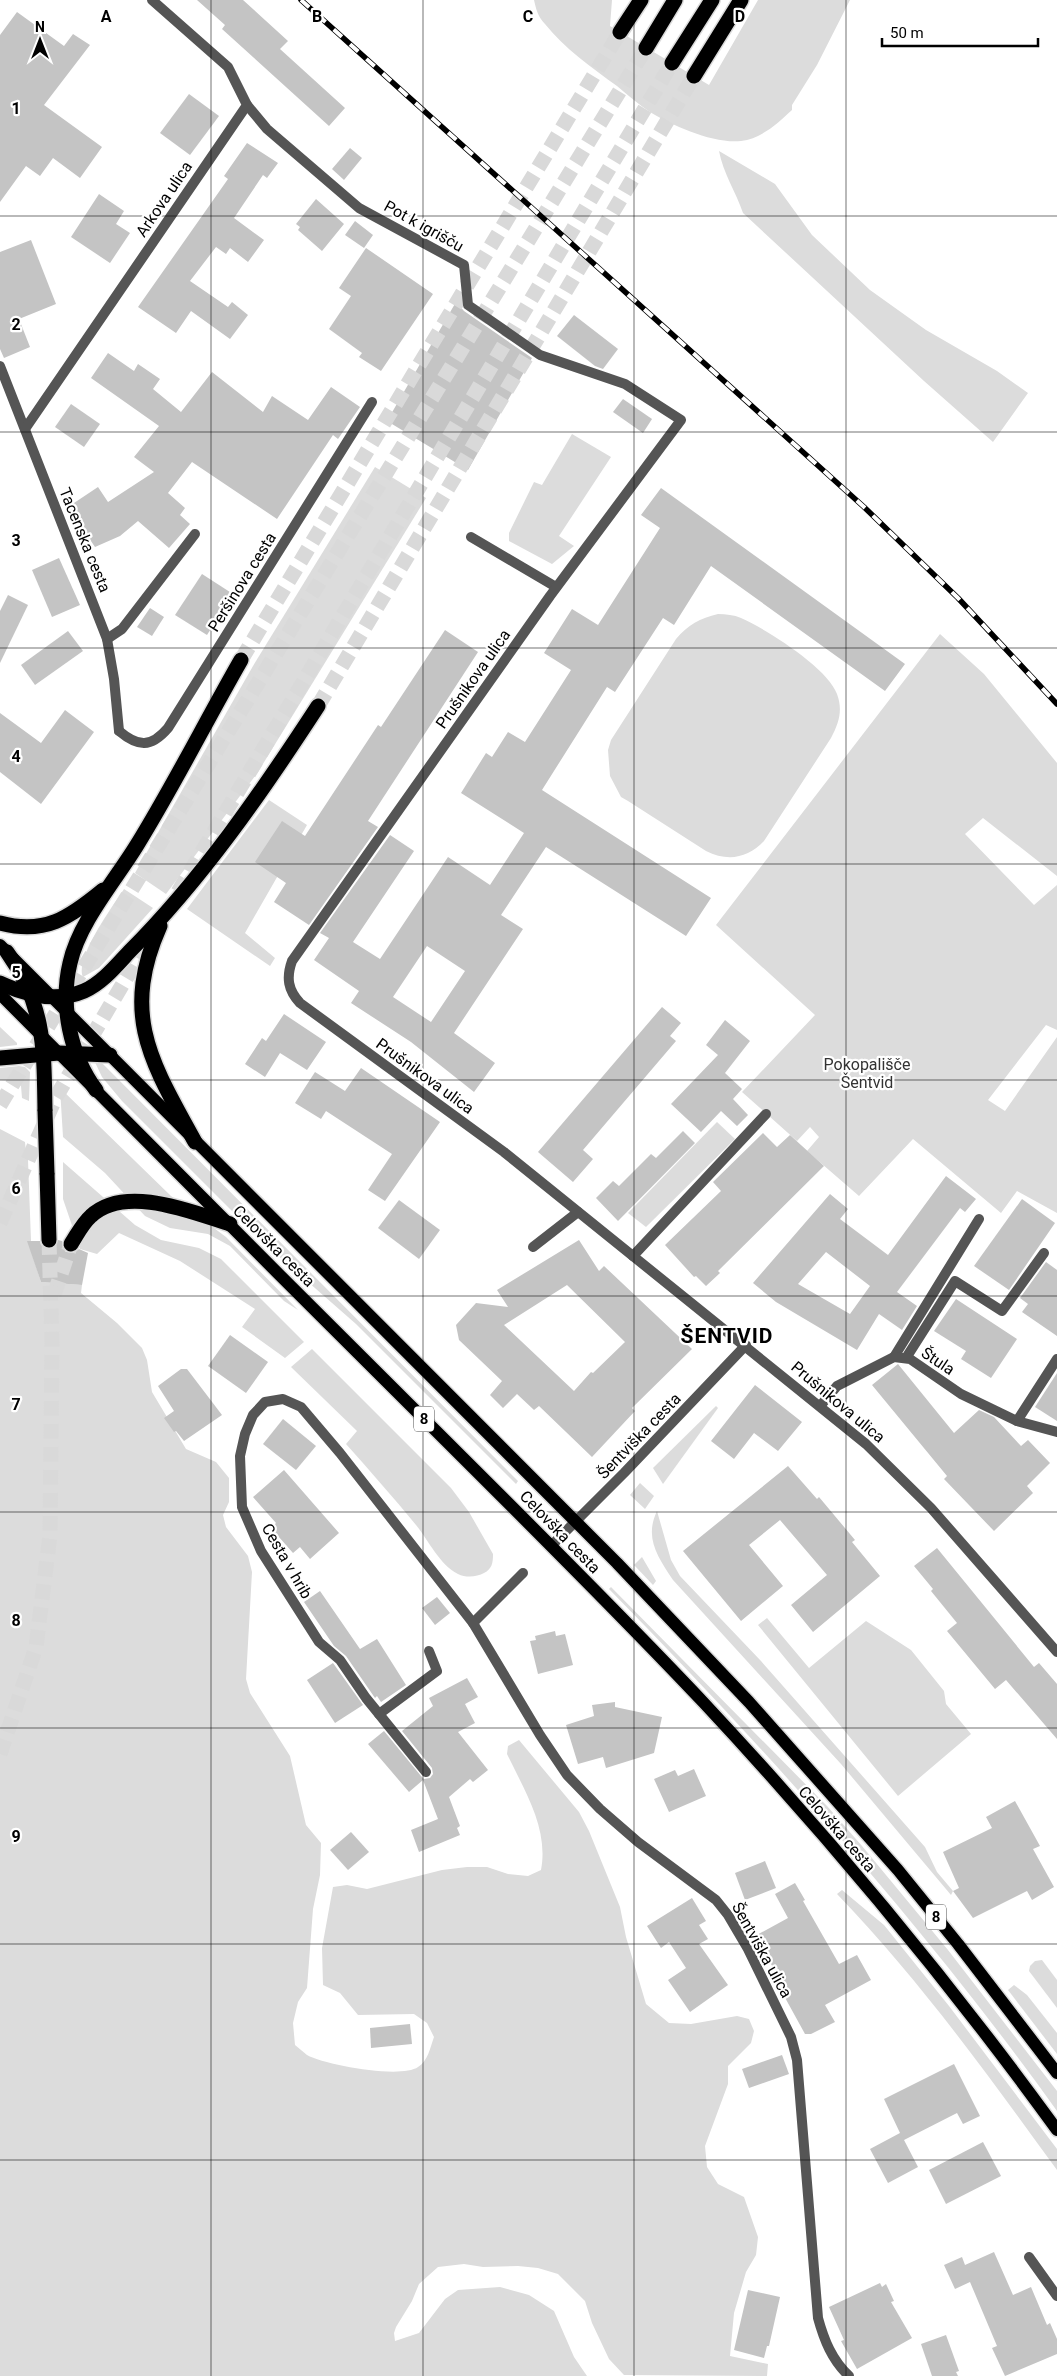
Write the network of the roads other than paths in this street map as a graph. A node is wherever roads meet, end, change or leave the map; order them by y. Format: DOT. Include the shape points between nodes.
graph roads {
  1 [pos="152,0"];
  2 [pos="641,0"];
  3 [pos="675,0"];
  4 [pos="712,0"];
  5 [pos="741,0"];
  6 [pos="620,32"];
  7 [pos="646,48"];
  8 [pos="672,63"];
  9 [pos="694,76"];
  10 [pos="247,105"];
  11 [pos="0,366"];
  12 [pos="372,402"];
  13 [pos="681,420"];
  14 [pos="24,429"];
  15 [pos="194,534"];
  16 [pos="471,537"];
  17 [pos="556,587"];
  18 [pos="107,639"];
  19 [pos="241,660"];
  20 [pos="318,706"];
  21 [pos="119,731"];
  22 [pos="114,882"];
  23 [pos="164,917"];
  24 [pos="0,923"];
  25 [pos="3,949"];
  26 [pos="0,983"];
  27 [pos="0,994"];
  28 [pos="32,995"];
  29 [pos="59,996"];
  30 [pos="0,1006"];
  31 [pos="15,1009"];
  32 [pos="68,1013"];
  33 [pos="42,1036"];
  34 [pos="59,1053"];
  35 [pos="76,1053"];
  36 [pos="43,1054"];
  37 [pos="110,1055"];
  38 [pos="0,1058"];
  39 [pos="96,1090"];
  40 [pos="766,1114"];
  41 [pos="195,1142"];
  42 [pos="578,1212"];
  43 [pos="979,1219"];
  44 [pos="230,1224"];
  45 [pos="49,1240"];
  46 [pos="71,1244"];
  47 [pos="533,1247"];
  48 [pos="1044,1253"];
  49 [pos="633,1256"];
  50 [pos="746,1345"];
  51 [pos="894,1357"];
  52 [pos="906,1358"];
  53 [pos="1057,1359"];
  54 [pos="821,1405"];
  55 [pos="1017,1420"];
  56 [pos="1057,1432"];
  57 [pos="575,1522"];
  58 [pos="551,1546"];
  59 [pos="523,1573"];
  60 [pos="473,1623"];
  61 [pos="428,1651"];
  62 [pos="1057,1652"];
  63 [pos="379,1714"];
  64 [pos="426,1772"];
  65 [pos="1057,2073"];
  66 [pos="1057,2130"];
  67 [pos="1029,2257"];
  68 [pos="1057,2296"];
  69 [pos="849,2376"];
  1 -- 10 [label="street" via="228,67"];
  2 -- 6 [label="highway"];
  3 -- 7 [label="highway"];
  4 -- 8 [label="highway"];
  5 -- 9 [label="highway"];
  10 -- 13 [label="street, Pot k igrišču" via="267,129 359,208 464,265 468,305 540,355 625,384"];
  10 -- 14 [label="street, Arkova ulica"];
  11 -- 14 [label="street, Tacenska cesta"];
  12 -- 21 [label="street, Peršinova cesta" via="168,728 148,743 132,740"];
  13 -- 17 [label="street, Prušnikova ulica"];
  14 -- 18 [label="street, Tacenska cesta"];
  15 -- 18 [label="street" via="122,629"];
  16 -- 17 [label="street"];
  17 -- 42 [label="street, Prušnikova ulica" via="292,961 288,975 289,986 300,1003 504,1152"];
  18 -- 21 [label="street, Tacenska cesta"];
  19 -- 22 [label="highway"];
  20 -- 23 [label="highway" via="246,812"];
  22 -- 24 [label="highway" via="65,919 38,927"];
  22 -- 29 [label="highway" via="75,945"];
  23 -- 29 [label="highway" via="101,981 86,991"];
  23 -- 41 [label="highway" via="145,967 142,1010 145,1034 157,1071"];
  25 -- 28 [label="highway"];
  25 -- 29 [label="main road"];
  26 -- 28 [label="highway"];
  27 -- 31 [label="main road, Celovška cesta"];
  28 -- 29 [label="highway"];
  28 -- 33 [label="highway"];
  29 -- 32 [label="highway"];
  30 -- 31 [label="street"];
  31 -- 33 [label="main road, Celovška cesta"];
  32 -- 35 [label="highway"];
  32 -- 37 [label="main road, Celovška cesta"];
  33 -- 34 [label="main road, Celovška cesta"];
  33 -- 36 [label="highway"];
  34 -- 35 [label="highway"];
  34 -- 36 [label="highway"];
  34 -- 39 [label="main road, Celovška cesta"];
  35 -- 37 [label="highway"];
  35 -- 39 [label="highway"];
  36 -- 38 [label="highway"];
  36 -- 45 [label="highway, bridge"];
  37 -- 41 [label="main road, Celovška cesta"];
  39 -- 44 [label="main road, Celovška cesta / 8"];
  40 -- 49 [label="street"];
  41 -- 57 [label="main road, Celovška cesta / 8"];
  42 -- 47 [label="street"];
  42 -- 49 [label="street, Prušnikova ulica"];
  43 -- 51 [label="street"];
  44 -- 46 [label="highway" via="186,1210 129,1201 103,1208 84,1224"];
  44 -- 58 [label="main road, Celovška cesta / 8"];
  48 -- 52 [label="street" via="1002,1311 955,1281"];
  49 -- 50 [label="street, Prušnikova ulica"];
  50 -- 54 [label="street, Prušnikova ulica"];
  50 -- 57 [label="street, Šentviška cesta"];
  51 -- 52 [label="street, Štula"];
  51 -- 54 [label="street, Štula" via="837,1386"];
  52 -- 55 [label="street, Štula" via="961,1394"];
  53 -- 55 [label="street"];
  54 -- 62 [label="street, Prušnikova ulica" via="931,1508"];
  55 -- 56 [label="street, Štula"];
  57 -- 58 [label="street, Šentviška cesta"];
  57 -- 65 [label="main road, Celovška cesta / 8" via="808,1766 958,1944"];
  58 -- 66 [label="main road, Celovška cesta / 8" via="705,1704 817,1830 957,1999"];
  59 -- 60 [label="street"];
  60 -- 63 [label="street, Cesta v hrib" via="301,1407 283,1399 265,1402 252,1415 240,1456 242,1507 261,1551 319,1642 340,1660"];
  60 -- 69 [label="street, Šentviška ulica" via="567,1775 632,1837 716,1900 748,1949 797,2060 818,2318 830,2351"];
  61 -- 63 [label="street" via="437,1671"];
  63 -- 64 [label="street, Cesta v hrib"];
  67 -- 68 [label="street"];
}
